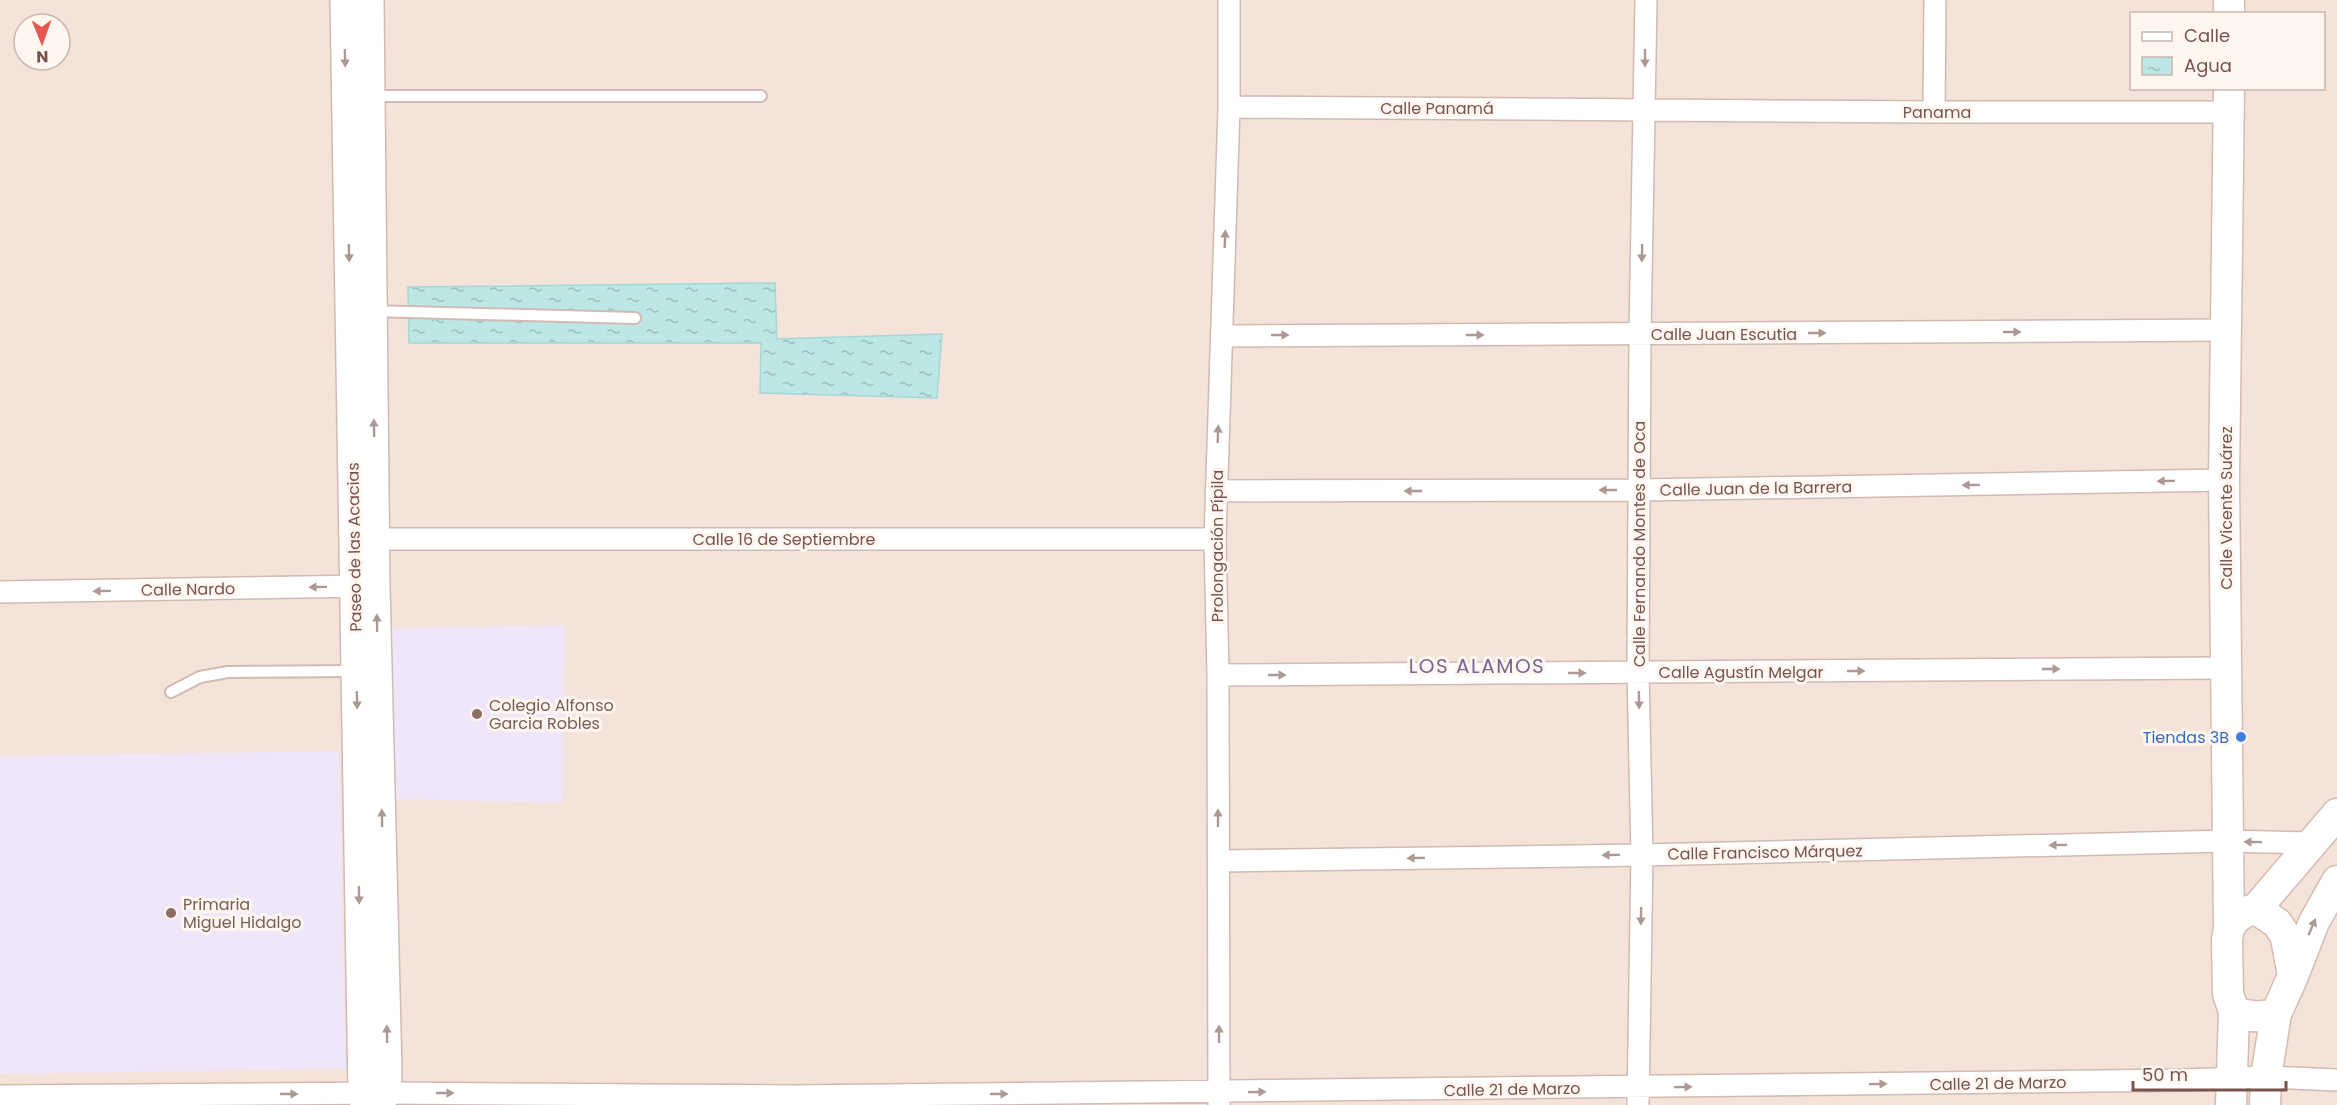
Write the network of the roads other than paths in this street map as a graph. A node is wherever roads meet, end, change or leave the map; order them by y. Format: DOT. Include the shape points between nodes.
graph roads {
  1 [pos="345,0"];
  2 [pos="370,0"];
  3 [pos="1230,0"];
  4 [pos="1646,0"];
  5 [pos="1935,0"];
  6 [pos="370,96"];
  7 [pos="761,96"];
  8 [pos="2229,100"];
  9 [pos="1229,106"];
  10 [pos="1645,108"];
  11 [pos="1934,112"];
  12 [pos="372,311"];
  13 [pos="635,318"];
  14 [pos="2227,330"];
  15 [pos="1640,334"];
  16 [pos="1222,336"];
  17 [pos="2224,480"];
  18 [pos="1640,490"];
  19 [pos="1216,491"];
  20 [pos="1215,539"];
  21 [pos="365,540"];
  22 [pos="366,586"];
  23 [pos="0,592"];
  24 [pos="2228,668"];
  25 [pos="357,671"];
  26 [pos="1638,673"];
  27 [pos="1218,675"];
  28 [pos="171,692"];
  29 [pos="2337,814"];
  30 [pos="2228,842"];
  31 [pos="2312,843"];
  32 [pos="1642,855"];
  33 [pos="1219,861"];
  34 [pos="2337,881"];
  35 [pos="2256,909"];
  36 [pos="2229,928"];
  37 [pos="2292,976"];
  38 [pos="2234,1011"];
  39 [pos="2276,1014"];
  40 [pos="2337,1080"];
  41 [pos="2231,1091"];
  42 [pos="2266,1091"];
  43 [pos="0,1096"];
  44 [pos="1638,1096"];
  45 [pos="373,1099"];
  46 [pos="1219,1099"];
  47 [pos="793,1101"];
  1 -- 21 [label="street, Paseo de las Acacias, one-way"];
  2 -- 6 [label="street, Paseo de las Acacias"];
  3 -- 9 [label="street, Prolongación Pípila"];
  4 -- 10 [label="street, Calle Fernando Montes de Oca, one-way"];
  5 -- 11 [label="street"];
  6 -- 7 [label="lane"];
  6 -- 12 [label="street, Paseo de las Acacias"];
  8 -- 11 [label="street, Panama"];
  8 -- 14 [label="main road, Calle Vicente Suárez"];
  9 -- 10 [label="street, Calle Panamá"];
  16 -- 9 [label="street, Prolongación Pípila, one-way"];
  10 -- 11 [label="street, Panama"];
  10 -- 15 [label="street, Calle Fernando Montes de Oca, one-way"];
  12 -- 13 [label="lane"];
  21 -- 12 [label="street, Paseo de las Acacias, one-way"];
  15 -- 14 [label="street, Calle Juan Escutia, one-way"];
  14 -- 17 [label="main road, Calle Vicente Suárez"];
  16 -- 15 [label="street, Calle Juan Escutia, one-way"];
  15 -- 18 [label="street, Calle Fernando Montes de Oca"];
  19 -- 16 [label="street, Prolongación Pípila, one-way"];
  17 -- 18 [label="street, Calle Juan de la Barrera, one-way"];
  17 -- 24 [label="main road, Calle Vicente Suárez"];
  18 -- 19 [label="street, Calle Juan de la Barrera, one-way"];
  18 -- 26 [label="street, Calle Fernando Montes de Oca"];
  19 -- 20 [label="street, Prolongación Pípila"];
  20 -- 21 [label="street, Calle 16 de Septiembre"];
  20 -- 27 [label="street, Prolongación Pípila"];
  21 -- 22 [label="street, Paseo de las Acacias"];
  22 -- 23 [label="street, Calle Nardo, one-way"];
  22 -- 25 [label="street, Paseo de las Acacias"];
  45 -- 22 [label="street, Paseo de las Acacias, one-way"];
  26 -- 24 [label="street, Calle Agustín Melgar, one-way"];
  24 -- 30 [label="main road, Calle Vicente Suárez"];
  25 -- 28 [label="lane" via="228,672 200,677"];
  25 -- 45 [label="street, Paseo de las Acacias, one-way"];
  27 -- 26 [label="street, Calle Agustín Melgar, one-way"];
  26 -- 32 [label="street, Calle Fernando Montes de Oca, one-way"];
  33 -- 27 [label="street, Prolongación Pípila, one-way"];
  29 -- 31 [label="main road"];
  31 -- 30 [label="street, Calle Francisco Márquez, one-way"];
  30 -- 32 [label="street, Calle Francisco Márquez, one-way"];
  30 -- 36 [label="main road, Calle Vicente Suárez"];
  31 -- 35 [label="main road"];
  32 -- 33 [label="street, Calle Francisco Márquez, one-way"];
  32 -- 44 [label="street, Calle Fernando Montes de Oca, one-way"];
  46 -- 33 [label="street, Prolongación Pípila, one-way"];
  37 -- 34 [label="main road, one-way" via="2314,922"];
  35 -- 36 [label="main road" via="2239,916"];
  35 -- 37 [label="main road" via="2271,917 2285,935"];
  36 -- 38 [label="main road" via="2227,980"];
  37 -- 39 [label="main road"];
  38 -- 39 [label="main road" via="2260,1017"];
  38 -- 41 [label="main road"];
  39 -- 42 [label="main road"];
  40 -- 42 [label="street, Calle 21 de Marzo"];
  41 -- 42 [label="street, Calle 21 de Marzo"];
  44 -- 41 [label="street, Calle 21 de Marzo, one-way" via="2184,1080"];
  43 -- 45 [label="street, Calle 21 de Marzo, one-way"];
  46 -- 44 [label="street, Calle 21 de Marzo, one-way"];
  45 -- 47 [label="street, Calle 21 de Marzo, one-way"];
  47 -- 46 [label="street, Calle 21 de Marzo, one-way"];
}
